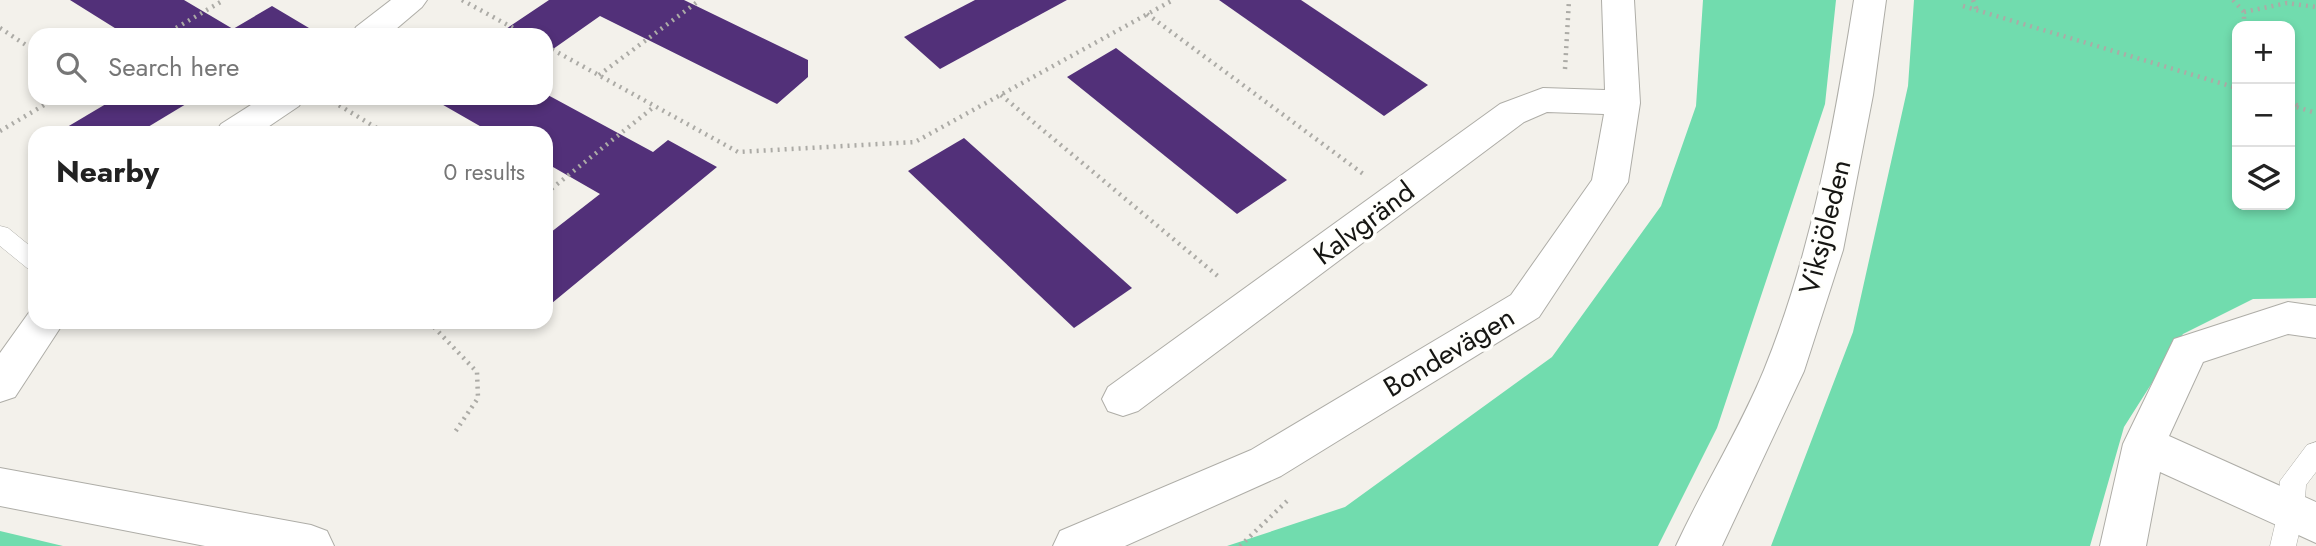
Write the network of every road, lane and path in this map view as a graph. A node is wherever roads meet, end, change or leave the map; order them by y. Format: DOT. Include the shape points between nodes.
graph roads {
  1 [pos="224,0"];
  2 [pos="411,0"];
  3 [pos="462,0"];
  4 [pos="700,0"];
  5 [pos="1173,0"];
  6 [pos="1569,0"];
  7 [pos="1618,0"];
  8 [pos="1870,0"];
  9 [pos="1973,0"];
  10 [pos="2233,0"];
  11 [pos="1964,6"];
  12 [pos="2316,7"];
  13 [pos="1978,10"];
  14 [pos="2244,12"];
  15 [pos="1147,14"];
  16 [pos="2244,21"];
  17 [pos="0,28"];
  18 [pos="176,28"];
  19 [pos="377,28"];
  20 [pos="513,28"];
  21 [pos="28,46"];
  22 [pos="553,50"];
  23 [pos="599,75"];
  24 [pos="2232,86"];
  25 [pos="1000,95"];
  26 [pos="1564,99"];
  27 [pos="1623,103"];
  28 [pos="44,105"];
  29 [pos="276,105"];
  30 [pos="339,105"];
  31 [pos="2295,105"];
  32 [pos="655,106"];
  33 [pos="2316,113"];
  34 [pos="244,126"];
  35 [pos="373,126"];
  36 [pos="0,131"];
  37 [pos="553,187"];
  38 [pos="1396,199"];
  39 [pos="0,234"];
  40 [pos="28,256"];
  41 [pos="1252,306"];
  42 [pos="2316,322"];
  43 [pos="39,329"];
  44 [pos="436,329"];
  45 [pos="0,385"];
  46 [pos="1123,399"];
  47 [pos="453,435"];
  48 [pos="2144,444"];
  49 [pos="1750,445"];
  50 [pos="2316,453"];
  51 [pos="0,488"];
  52 [pos="1283,503"];
  53 [pos="2297,527"];
  54 [pos="311,546"];
  55 [pos="1076,546"];
  56 [pos="1240,546"];
  57 [pos="1699,546"];
  58 [pos="1715,546"];
  59 [pos="2123,546"];
  1 -- 18 [label="path"];
  2 -- 19 [label="street"];
  3 -- 20 [label="path"];
  4 -- 23 [label="path"];
  5 -- 15 [label="path"];
  6 -- 26 [label="path"];
  7 -- 27 [label="street, Bondevägen"];
  8 -- 49 [label="street, Viksjöleden" via="1857,95 1824,250 1784,371"];
  9 -- 13 [label="path"];
  10 -- 14 [label="path"];
  11 -- 13 [label="path"];
  12 -- 14 [label="path" via="2287,3"];
  13 -- 24 [label="path"];
  14 -- 16 [label="path"];
  15 -- 25 [label="path"];
  15 -- 38 [label="path"];
  17 -- 21 [label="path"];
  22 -- 23 [label="path"];
  23 -- 32 [label="path"];
  25 -- 32 [label="path" via="915,142 738,152"];
  25 -- 41 [label="path"];
  26 -- 27 [label="street, Kalvgränd"];
  26 -- 38 [label="street, Kalvgränd" via="1544,100 1513,113"];
  27 -- 55 [label="street, Bondevägen" via="1610,182 1525,306 1266,463"];
  28 -- 36 [label="path"];
  29 -- 34 [label="street"];
  30 -- 35 [label="path"];
  31 -- 33 [label="path"];
  32 -- 37 [label="path"];
  38 -- 41 [label="street, Kalvgränd"];
  39 -- 40 [label="lane"];
  41 -- 46 [label="street, Kalvgränd"];
  42 -- 48 [label="street" via="2288,318 2188,351"];
  43 -- 45 [label="street"];
  44 -- 47 [label="path" via="477,372 478,398"];
  48 -- 53 [label="street"];
  48 -- 59 [label="street"];
  49 -- 57 [label="street, Viksjöleden"];
  49 -- 58 [label="street, Viksjöleden"];
  50 -- 53 [label="lane" via="2293,481"];
  51 -- 54 [label="street"];
  52 -- 56 [label="path"];
}
